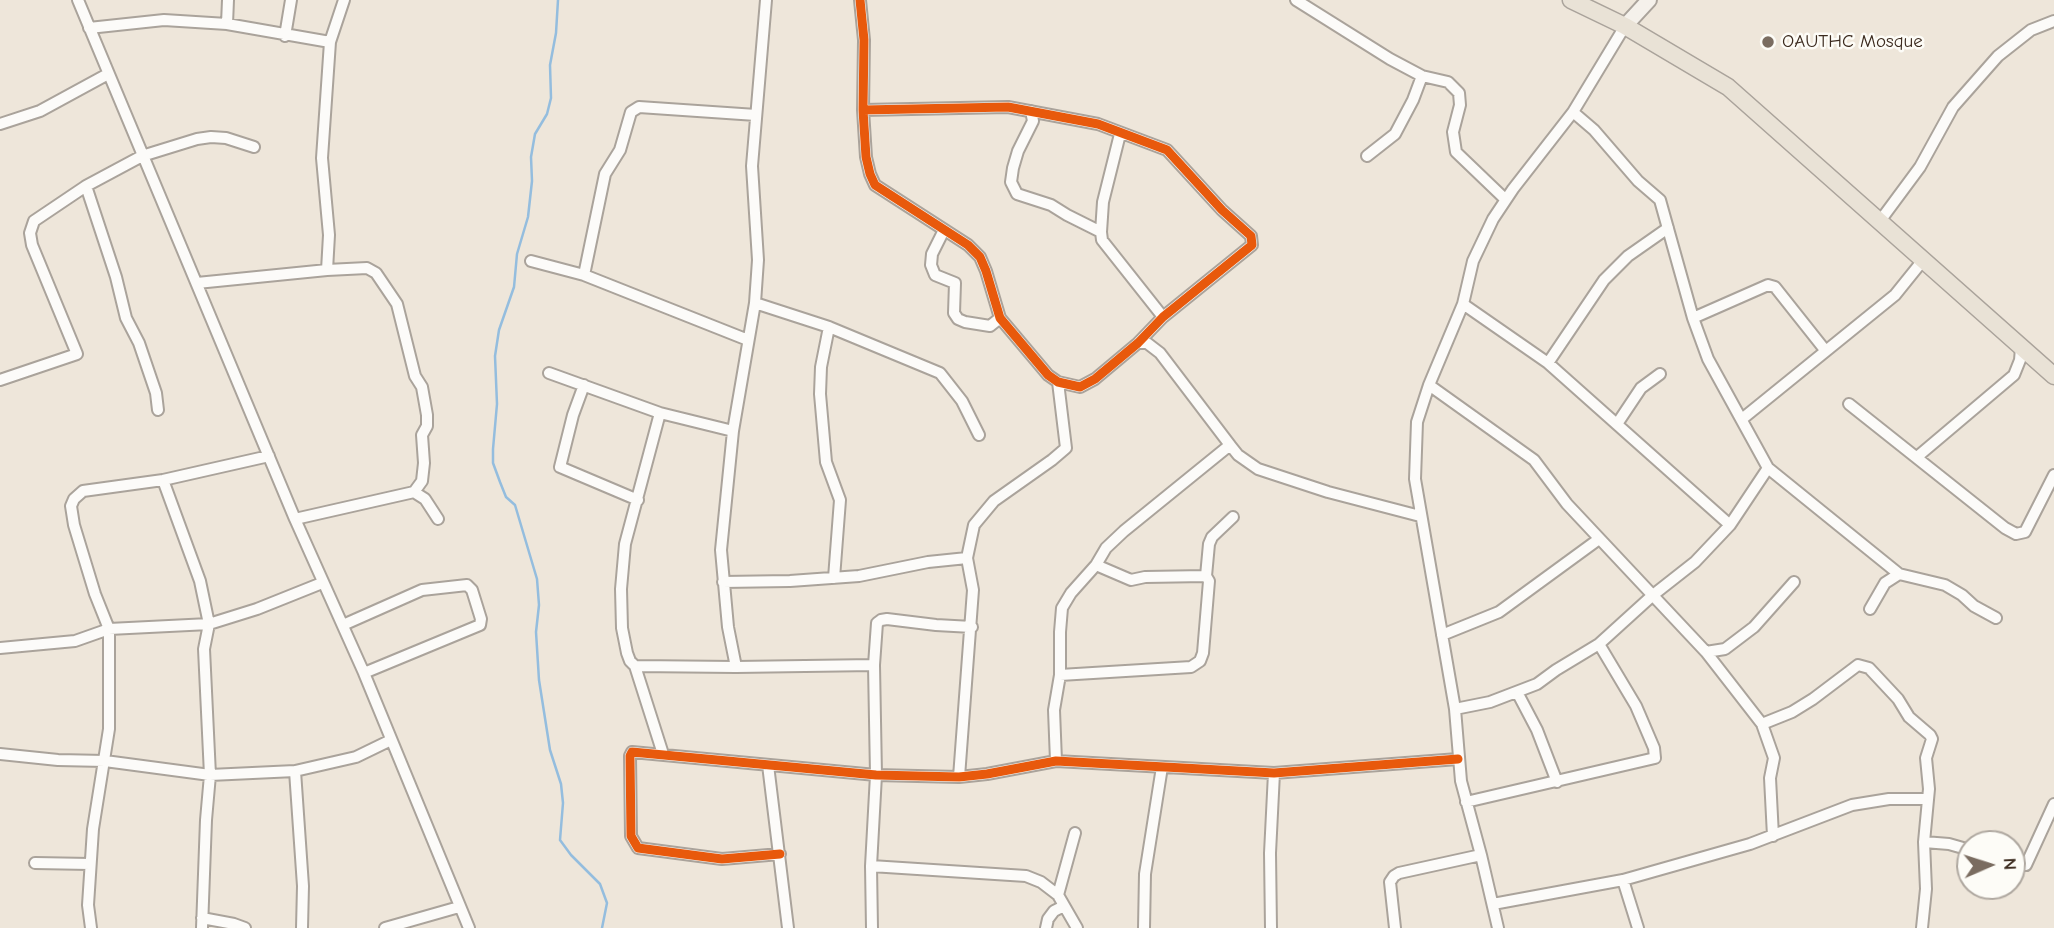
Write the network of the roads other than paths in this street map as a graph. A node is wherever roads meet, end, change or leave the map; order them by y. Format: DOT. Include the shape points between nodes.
graph roads {
  1 [pos="78,0"];
  2 [pos="228,0"];
  3 [pos="292,0"];
  4 [pos="344,0"];
  5 [pos="766,0"];
  6 [pos="860,0"];
  7 [pos="1296,0"];
  8 [pos="1571,0"];
  9 [pos="1649,0"];
  10 [pos="2054,21"];
  11 [pos="227,24"];
  12 [pos="1625,26"];
  13 [pos="89,28"];
  14 [pos="285,36"];
  15 [pos="330,42"];
  16 [pos="108,74"];
  17 [pos="1422,76"];
  18 [pos="863,110"];
  19 [pos="1031,111"];
  20 [pos="1573,112"];
  21 [pos="757,115"];
  22 [pos="0,124"];
  23 [pos="1120,134"];
  24 [pos="254,148"];
  25 [pos="142,156"];
  26 [pos="1367,156"];
  27 [pos="86,186"];
  28 [pos="1505,199"];
  29 [pos="1880,221"];
  30 [pos="1668,228"];
  31 [pos="944,230"];
  32 [pos="1101,232"];
  33 [pos="1924,259"];
  34 [pos="531,261"];
  35 [pos="327,270"];
  36 [pos="584,275"];
  37 [pos="197,283"];
  38 [pos="755,303"];
  39 [pos="1463,304"];
  40 [pos="1163,317"];
  41 [pos="1000,318"];
  42 [pos="1693,318"];
  43 [pos="829,327"];
  44 [pos="748,340"];
  45 [pos="1138,343"];
  46 [pos="2021,348"];
  47 [pos="1825,350"];
  48 [pos="1548,363"];
  49 [pos="549,373"];
  50 [pos="1660,374"];
  51 [pos="2054,376"];
  52 [pos="0,380"];
  53 [pos="1058,382"];
  54 [pos="584,385"];
  55 [pos="1429,385"];
  56 [pos="1849,404"];
  57 [pos="158,410"];
  58 [pos="660,413"];
  59 [pos="1742,419"];
  60 [pos="1617,424"];
  61 [pos="733,431"];
  62 [pos="979,435"];
  63 [pos="1230,446"];
  64 [pos="269,456"];
  65 [pos="1917,457"];
  66 [pos="1768,468"];
  67 [pos="2054,475"];
  68 [pos="163,480"];
  69 [pos="414,492"];
  70 [pos="638,500"];
  71 [pos="1420,516"];
  72 [pos="1233,517"];
  73 [pos="295,519"];
  74 [pos="438,519"];
  75 [pos="1730,525"];
  76 [pos="1599,539"];
  77 [pos="967,558"];
  78 [pos="1096,565"];
  79 [pos="1899,574"];
  80 [pos="1206,576"];
  81 [pos="834,578"];
  82 [pos="723,582"];
  83 [pos="1794,582"];
  84 [pos="322,583"];
  85 [pos="1653,595"];
  86 [pos="1870,609"];
  87 [pos="1996,618"];
  88 [pos="209,624"];
  89 [pos="343,625"];
  90 [pos="972,627"];
  91 [pos="109,629"];
  92 [pos="1442,635"];
  93 [pos="1599,644"];
  94 [pos="0,648"];
  95 [pos="1706,652"];
  96 [pos="874,665"];
  97 [pos="635,666"];
  98 [pos="736,667"];
  99 [pos="364,673"];
  100 [pos="1060,675"];
  101 [pos="1517,691"];
  102 [pos="1455,709"];
  103 [pos="1762,724"];
  104 [pos="391,740"];
  105 [pos="0,754"];
  106 [pos="663,754"];
  107 [pos="1458,759"];
  108 [pos="105,761"];
  109 [pos="1056,761"];
  110 [pos="768,765"];
  111 [pos="1162,767"];
  112 [pos="295,771"];
  113 [pos="1274,773"];
  114 [pos="209,775"];
  115 [pos="876,775"];
  116 [pos="959,777"];
  117 [pos="1557,782"];
  118 [pos="1927,799"];
  119 [pos="1466,802"];
  120 [pos="2054,804"];
  121 [pos="1074,833"];
  122 [pos="1773,836"];
  123 [pos="1924,842"];
  124 [pos="1956,846"];
  125 [pos="780,854"];
  126 [pos="1481,855"];
  127 [pos="35,863"];
  128 [pos="90,864"];
  129 [pos="2026,865"];
  130 [pos="871,866"];
  131 [pos="1623,880"];
  132 [pos="1058,895"];
  133 [pos="1493,904"];
  134 [pos="1064,906"];
  135 [pos="459,907"];
  136 [pos="202,923"];
  137 [pos="91,928"];
  138 [pos="245,928"];
  139 [pos="302,928"];
  140 [pos="385,928"];
  141 [pos="469,928"];
  142 [pos="788,928"];
  143 [pos="872,928"];
  144 [pos="1046,928"];
  145 [pos="1077,928"];
  146 [pos="1144,928"];
  147 [pos="1271,928"];
  148 [pos="1395,928"];
  149 [pos="1498,928"];
  150 [pos="1638,928"];
  151 [pos="1922,928"];
  1 -- 13 [label="street"];
  2 -- 11 [label="street"];
  3 -- 14 [label="street"];
  4 -- 15 [label="street"];
  5 -- 21 [label="street"];
  6 -- 18 [label="street"];
  7 -- 17 [label="street"];
  8 -- 12 [label="main road"];
  9 -- 12 [label="street"];
  10 -- 29 [label="street" via="2031,30 1998,56 1962,96 1920,167"];
  11 -- 13 [label="street" via="164,20"];
  11 -- 14 [label="street"];
  12 -- 20 [label="street"];
  12 -- 29 [label="main road" via="1728,87"];
  13 -- 16 [label="street"];
  14 -- 15 [label="street"];
  15 -- 35 [label="street" via="322,158 329,235"];
  16 -- 22 [label="street" via="40,111"];
  16 -- 25 [label="street"];
  17 -- 26 [label="street" via="1395,134"];
  17 -- 28 [label="street" via="1448,82 1459,93 1453,132 1456,152"];
  18 -- 19 [label="street" via="1009,107"];
  18 -- 31 [label="street" via="866,157 875,185"];
  19 -- 23 [label="street" via="1098,124"];
  19 -- 32 [label="street" via="1033,121 1013,168 1011,182 1017,194 1051,205"];
  20 -- 28 [label="street"];
  20 -- 30 [label="street" via="1660,200"];
  21 -- 36 [label="street" via="639,107 631,112 620,150 605,174"];
  21 -- 38 [label="street" via="752,166 758,260"];
  23 -- 32 [label="street" via="1102,202"];
  23 -- 40 [label="street" via="1167,150 1251,236 1248,250"];
  24 -- 25 [label="street" via="211,137"];
  25 -- 27 [label="street"];
  25 -- 37 [label="street"];
  27 -- 52 [label="street" via="34,221 30,233 77,354"];
  27 -- 57 [label="street"];
  28 -- 39 [label="street" via="1473,261"];
  29 -- 33 [label="main road"];
  30 -- 42 [label="street"];
  30 -- 48 [label="street" via="1604,280"];
  31 -- 41 [label="street" via="980,257"];
  31 -- 41 [label="street" via="930,265 935,275 955,283 954,313 965,322 990,326"];
  32 -- 40 [label="street" via="1102,240"];
  33 -- 46 [label="main road"];
  33 -- 47 [label="street" via="1895,295"];
  34 -- 36 [label="street"];
  35 -- 37 [label="street"];
  35 -- 69 [label="street" via="367,268 376,273 397,304 427,415 422,481"];
  36 -- 44 [label="street"];
  37 -- 64 [label="street"];
  38 -- 43 [label="street"];
  38 -- 44 [label="street"];
  39 -- 48 [label="street"];
  39 -- 55 [label="street"];
  40 -- 45 [label="street"];
  41 -- 53 [label="street"];
  42 -- 47 [label="street" via="1768,285 1775,287"];
  42 -- 59 [label="street" via="1709,359"];
  43 -- 62 [label="street" via="940,373 962,401"];
  43 -- 81 [label="street" via="820,394 826,462 840,500"];
  44 -- 61 [label="street"];
  45 -- 53 [label="street" via="1080,387"];
  45 -- 63 [label="street" via="1147,343 1160,353"];
  46 -- 51 [label="main road"];
  46 -- 65 [label="street" via="2014,374"];
  47 -- 59 [label="street"];
  48 -- 60 [label="street"];
  49 -- 54 [label="street"];
  50 -- 60 [label="street" via="1641,388"];
  53 -- 77 [label="street" via="1066,448 994,501 974,525"];
  54 -- 58 [label="street"];
  54 -- 70 [label="street" via="560,467"];
  55 -- 71 [label="street" via="1417,422 1414,451"];
  55 -- 76 [label="street" via="1534,460"];
  56 -- 65 [label="street"];
  58 -- 61 [label="street"];
  58 -- 70 [label="street"];
  59 -- 66 [label="street"];
  60 -- 75 [label="street"];
  61 -- 82 [label="street" via="722,518"];
  63 -- 71 [label="street" via="1258,469"];
  63 -- 78 [label="street" via="1124,531"];
  64 -- 68 [label="street"];
  64 -- 73 [label="street"];
  65 -- 67 [label="street" via="2016,534 2025,532"];
  66 -- 75 [label="street"];
  66 -- 79 [label="street"];
  68 -- 88 [label="street" via="197,571"];
  68 -- 91 [label="street" via="83,491 71,506"];
  69 -- 73 [label="street"];
  69 -- 74 [label="street" via="425,499"];
  70 -- 97 [label="street" via="625,544 621,589 626,653"];
  71 -- 92 [label="street"];
  72 -- 80 [label="street" via="1212,537"];
  73 -- 84 [label="street"];
  75 -- 85 [label="street" via="1695,562"];
  76 -- 85 [label="street"];
  76 -- 92 [label="street" via="1499,612"];
  77 -- 81 [label="street"];
  77 -- 90 [label="street" via="973,590"];
  78 -- 80 [label="street" via="1131,580"];
  78 -- 100 [label="street" via="1062,608"];
  79 -- 86 [label="street" via="1885,583"];
  79 -- 87 [label="street" via="1945,585"];
  80 -- 100 [label="street" via="1200,661 1191,667"];
  81 -- 82 [label="street"];
  82 -- 98 [label="street"];
  83 -- 95 [label="street" via="1754,627 1726,649"];
  84 -- 88 [label="street"];
  84 -- 89 [label="street"];
  85 -- 93 [label="street"];
  85 -- 95 [label="street"];
  88 -- 91 [label="street"];
  88 -- 114 [label="street" via="204,649"];
  89 -- 99 [label="street"];
  89 -- 99 [label="street" via="422,590 467,585 472,590 480,625"];
  90 -- 96 [label="street" via="881,620"];
  90 -- 116 [label="street"];
  91 -- 94 [label="street" via="75,641"];
  91 -- 108 [label="street"];
  92 -- 102 [label="street"];
  93 -- 101 [label="street" via="1537,684"];
  93 -- 117 [label="street" via="1636,706 1655,758"];
  95 -- 103 [label="street"];
  96 -- 98 [label="street"];
  96 -- 115 [label="street"];
  97 -- 98 [label="street"];
  97 -- 106 [label="street"];
  99 -- 104 [label="street"];
  100 -- 109 [label="street" via="1054,710"];
  101 -- 102 [label="street"];
  101 -- 117 [label="street"];
  102 -- 107 [label="street"];
  103 -- 118 [label="street" via="1792,712 1858,665 1870,668 1931,737 1926,758"];
  103 -- 122 [label="street" via="1774,758 1770,778"];
  104 -- 112 [label="street" via="356,757"];
  104 -- 135 [label="street"];
  105 -- 108 [label="street"];
  106 -- 110 [label="street"];
  106 -- 125 [label="street" via="636,751 630,756 634,845 722,859"];
  107 -- 113 [label="street"];
  107 -- 119 [label="street"];
  108 -- 114 [label="street"];
  108 -- 128 [label="street"];
  109 -- 111 [label="street"];
  109 -- 116 [label="street"];
  110 -- 115 [label="street"];
  110 -- 125 [label="street"];
  111 -- 113 [label="street"];
  111 -- 146 [label="street" via="1144,874"];
  112 -- 114 [label="street"];
  112 -- 139 [label="street"];
  113 -- 147 [label="street"];
  114 -- 136 [label="street"];
  115 -- 116 [label="street"];
  115 -- 130 [label="street"];
  117 -- 119 [label="street"];
  118 -- 122 [label="street" via="1852,805"];
  118 -- 123 [label="street"];
  119 -- 126 [label="street"];
  120 -- 129 [label="street"];
  121 -- 132 [label="street"];
  122 -- 131 [label="street"];
  123 -- 124 [label="street"];
  123 -- 151 [label="street"];
  125 -- 142 [label="street"];
  126 -- 133 [label="street"];
  126 -- 148 [label="street" via="1394,876 1390,882"];
  127 -- 128 [label="street"];
  128 -- 137 [label="street"];
  130 -- 132 [label="street" via="1026,876"];
  130 -- 143 [label="street"];
  131 -- 133 [label="street"];
  131 -- 150 [label="street"];
  132 -- 134 [label="street"];
  133 -- 149 [label="street"];
  134 -- 144 [label="street" via="1054,911"];
  134 -- 145 [label="street"];
  135 -- 140 [label="street"];
  135 -- 141 [label="street"];
  136 -- 138 [label="street"];
}
